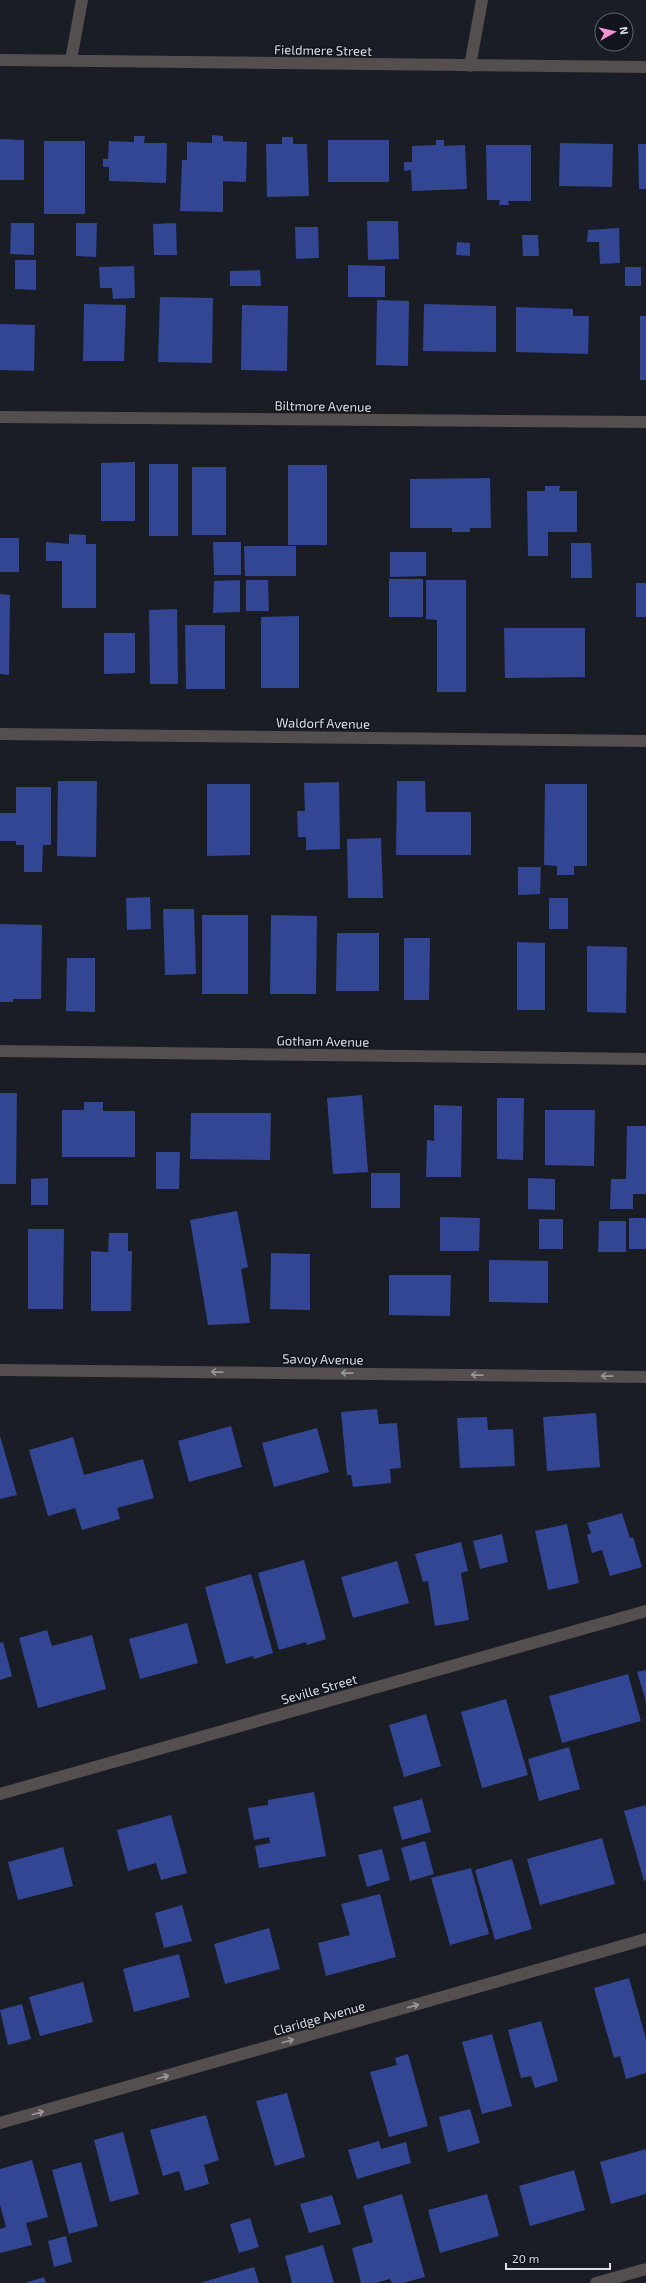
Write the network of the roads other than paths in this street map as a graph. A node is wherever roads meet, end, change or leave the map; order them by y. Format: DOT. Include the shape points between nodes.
graph roads {
  1 [pos="82,0"];
  2 [pos="482,0"];
  3 [pos="0,60"];
  4 [pos="71,60"];
  5 [pos="470,66"];
  6 [pos="646,67"];
  7 [pos="0,417"];
  8 [pos="646,422"];
  9 [pos="0,734"];
  10 [pos="646,740"];
  11 [pos="0,1051"];
  12 [pos="646,1059"];
  13 [pos="0,1370"];
  14 [pos="646,1377"];
  15 [pos="646,1611"];
  16 [pos="0,1794"];
  17 [pos="646,1939"];
  18 [pos="0,2123"];
  19 [pos="646,2269"];
  20 [pos="596,2283"];
  1 -- 4 [label="street"];
  2 -- 5 [label="street"];
  3 -- 4 [label="street, Fieldmere Street"];
  4 -- 5 [label="street, Fieldmere Street"];
  5 -- 6 [label="street, Fieldmere Street"];
  7 -- 8 [label="street, Biltmore Avenue"];
  9 -- 10 [label="street, Waldorf Avenue"];
  11 -- 12 [label="street, Gotham Avenue"];
  14 -- 13 [label="street, Savoy Avenue, one-way"];
  15 -- 16 [label="street, Seville Street"];
  18 -- 17 [label="street, Claridge Avenue, one-way"];
  19 -- 20 [label="street"];
}
